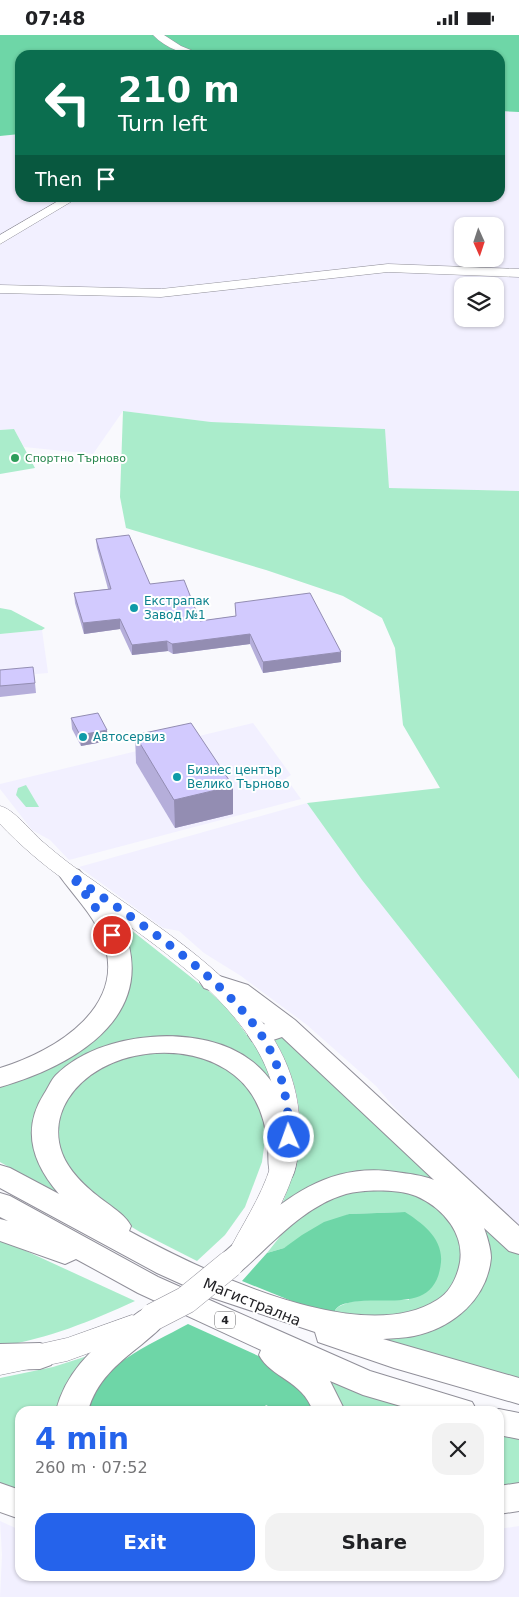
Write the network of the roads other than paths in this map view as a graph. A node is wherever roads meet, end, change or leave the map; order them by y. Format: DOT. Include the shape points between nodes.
graph roads {
  1 [pos="158,35"];
  2 [pos="186,50"];
  3 [pos="66,202"];
  4 [pos="18,231"];
  5 [pos="0,240"];
  6 [pos="0,245"];
  7 [pos="519,273"];
  8 [pos="0,291"];
  9 [pos="0,812"];
  10 [pos="71,875"];
  11 [pos="213,982"];
  12 [pos="286,1027"];
  13 [pos="261,1035"];
  14 [pos="0,1078"];
  15 [pos="282,1170"];
  16 [pos="0,1175"];
  17 [pos="0,1204"];
  18 [pos="0,1230"];
  19 [pos="519,1243"];
  20 [pos="230,1264"];
  21 [pos="158,1275"];
  22 [pos="233,1294"];
  23 [pos="212,1315"];
  24 [pos="154,1317"];
  25 [pos="0,1357"];
  26 [pos="40,1357"];
  27 [pos="0,1364"];
  28 [pos="519,1391"];
  29 [pos="74,1406"];
  30 [pos="327,1406"];
  31 [pos="444,1406"];
  32 [pos="504,1423"];
  33 [pos="519,1426"];
  34 [pos="0,1497"];
  35 [pos="519,1497"];
  36 [pos="504,1499"];
  37 [pos="15,1503"];
  1 -- 2 [label="main road"];
  3 -- 4 [label="main road"];
  4 -- 5 [label="main road"];
  4 -- 6 [label="main road"];
  7 -- 8 [label="main road" via="388,268 175,292"];
  9 -- 10 [label="main road" via="23,836"];
  10 -- 11 [label="main road"];
  10 -- 14 [label="main road" via="107,923 116,945 121,966 116,992 100,1020 77,1042 46,1062"];
  11 -- 12 [label="main road" via="239,991"];
  11 -- 13 [label="main road"];
  12 -- 13 [label="main road"];
  12 -- 19 [label="main road"];
  13 -- 15 [label="main road" via="277,1065 287,1101 289,1137"];
  15 -- 20 [label="main road" via="263,1214"];
  15 -- 21 [label="main road" via="279,1134 269,1097 251,1075 223,1056 185,1045 144,1045 101,1058 74,1074 54,1097 47,1115 45,1143 51,1160 70,1188"];
  16 -- 21 [label="main road, Магистрална / 4"];
  17 -- 21 [label="main road, 4"];
  18 -- 21 [label="main road"];
  20 -- 22 [label="main road" via="309,1199 347,1183 377,1180 416,1185 446,1200 468,1225 477,1254 474,1278 458,1302 435,1317 402,1327 364,1328 335,1324"];
  20 -- 24 [label="main road, bridge" via="186,1300"];
  21 -- 22 [label="main road, Магистрална / 4"];
  21 -- 23 [label="main road, 4"];
  22 -- 28 [label="main road, Магистрална / 4" via="331,1334"];
  23 -- 30 [label="main road" via="310,1379"];
  23 -- 31 [label="main road, 4" via="363,1382"];
  24 -- 26 [label="main road" via="89,1343"];
  24 -- 29 [label="main road" via="95,1367 78,1391"];
  25 -- 26 [label="main road"];
  26 -- 27 [label="main road"];
  32 -- 33 [label="main road"];
  34 -- 37 [label="main road"];
  35 -- 36 [label="main road"];
}
